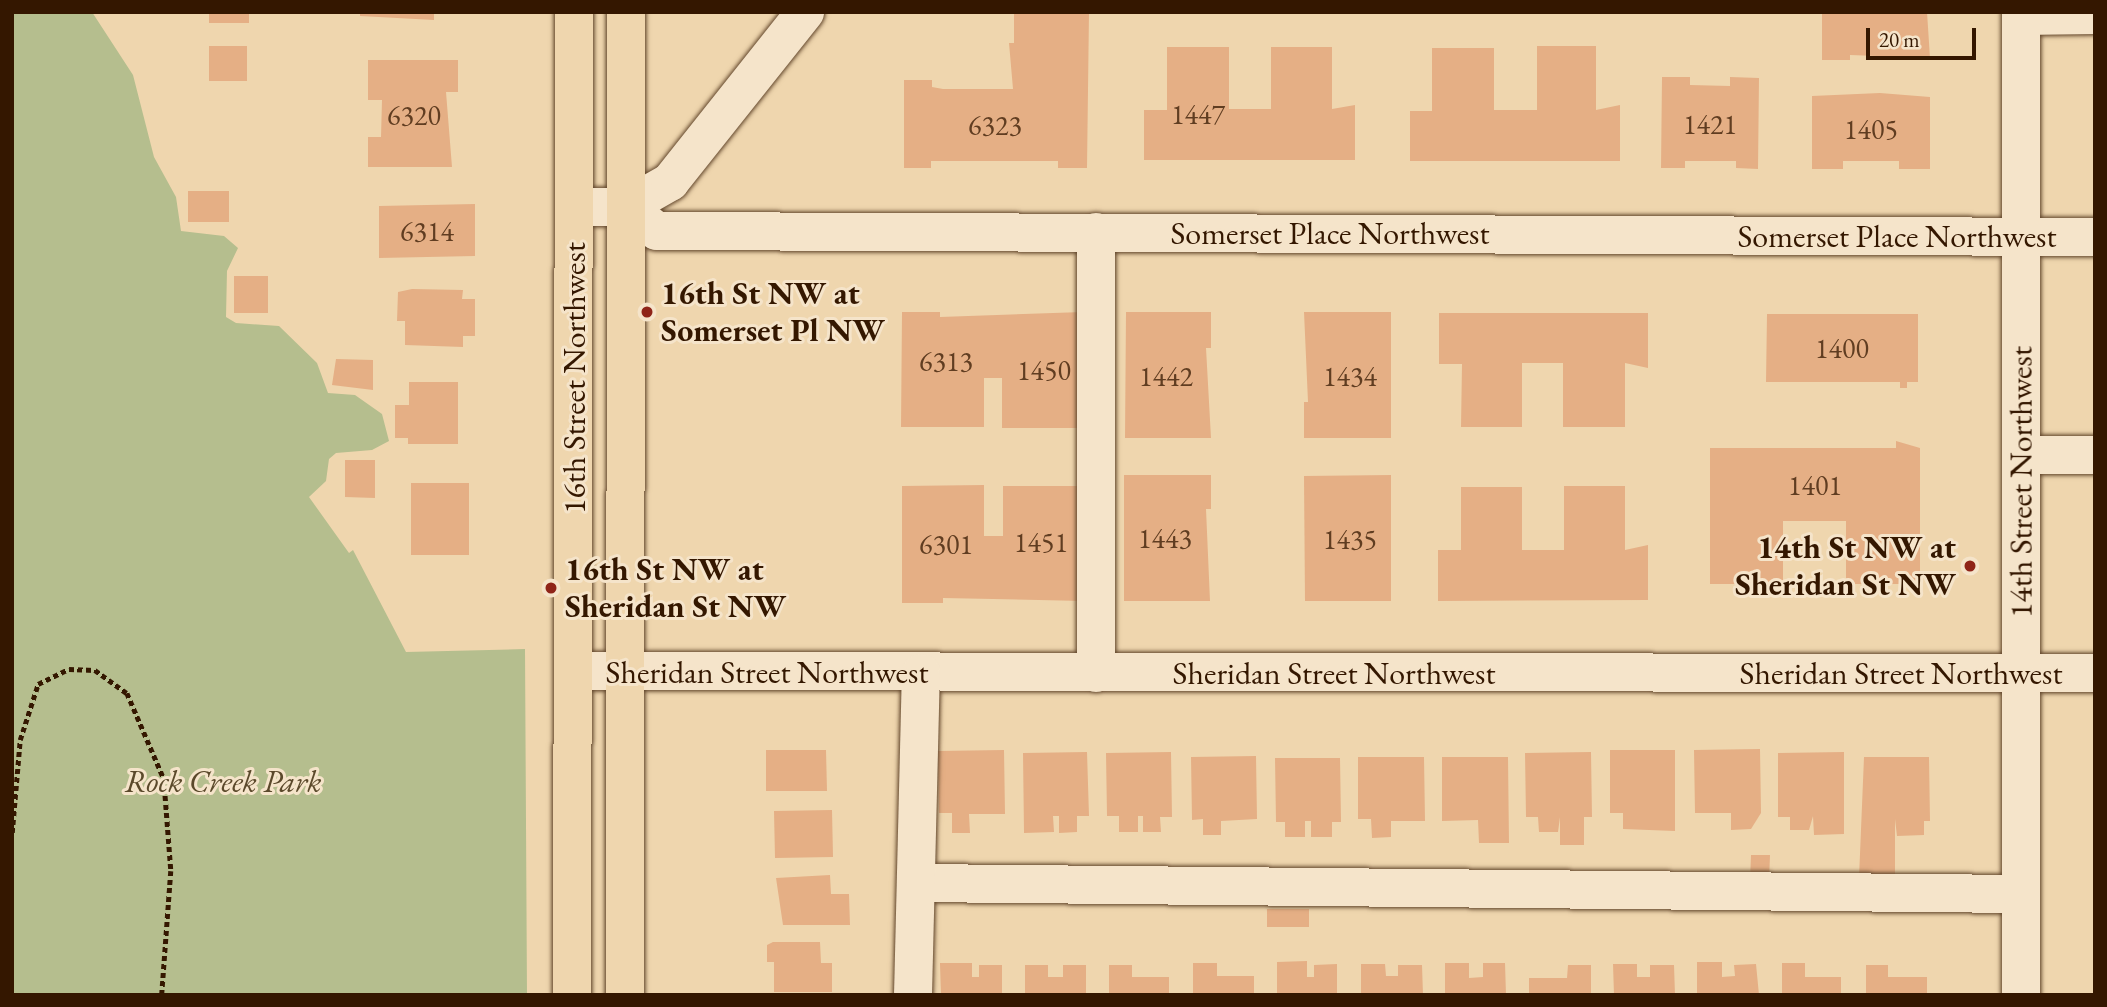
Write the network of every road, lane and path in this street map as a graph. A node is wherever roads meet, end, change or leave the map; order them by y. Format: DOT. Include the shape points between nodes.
graph roads {
  1 [pos="574,12"];
  2 [pos="626,12"];
  3 [pos="805,12"];
  4 [pos="2021,14"];
  5 [pos="2095,15"];
  6 [pos="574,207"];
  7 [pos="626,207"];
  8 [pos="1096,232"];
  9 [pos="2021,236"];
  10 [pos="2095,237"];
  11 [pos="2021,455"];
  12 [pos="2095,455"];
  13 [pos="573,671"];
  14 [pos="625,671"];
  15 [pos="921,673"];
  16 [pos="1096,673"];
  17 [pos="2021,673"];
  18 [pos="2095,673"];
  19 [pos="12,833"];
  20 [pos="916,883"];
  21 [pos="2021,894"];
  22 [pos="162,995"];
  23 [pos="572,995"];
  24 [pos="625,995"];
  25 [pos="913,995"];
  26 [pos="2021,995"];
  1 -- 6 [label="main road, 16th Street Northwest"];
  2 -- 7 [label="main road, 16th Street Northwest"];
  3 -- 7 [label="street" via="670,182"];
  4 -- 5 [label="street"];
  4 -- 9 [label="street, 14th Street Northwest"];
  6 -- 7 [label="street"];
  6 -- 13 [label="main road, 16th Street Northwest"];
  7 -- 8 [label="street, Somerset Place Northwest" via="657,231"];
  7 -- 14 [label="main road, 16th Street Northwest"];
  8 -- 9 [label="street, Somerset Place Northwest"];
  8 -- 16 [label="street"];
  9 -- 10 [label="street, Somerset Place Northwest"];
  9 -- 11 [label="street, 14th Street Northwest"];
  11 -- 12 [label="street"];
  11 -- 17 [label="street, 14th Street Northwest"];
  13 -- 14 [label="street, Sheridan Street Northwest"];
  13 -- 23 [label="main road, 16th Street Northwest"];
  14 -- 15 [label="street, Sheridan Street Northwest"];
  14 -- 24 [label="main road, 16th Street Northwest"];
  15 -- 16 [label="street, Sheridan Street Northwest"];
  15 -- 20 [label="street"];
  16 -- 17 [label="street, Sheridan Street Northwest"];
  17 -- 18 [label="street, Sheridan Street Northwest"];
  17 -- 21 [label="street, 14th Street Northwest"];
  19 -- 22 [label="path" via="20,740 38,684 69,669 95,670 127,692 164,779 171,871"];
  20 -- 21 [label="street"];
  20 -- 25 [label="street"];
  21 -- 26 [label="street, 14th Street Northwest"];
}
